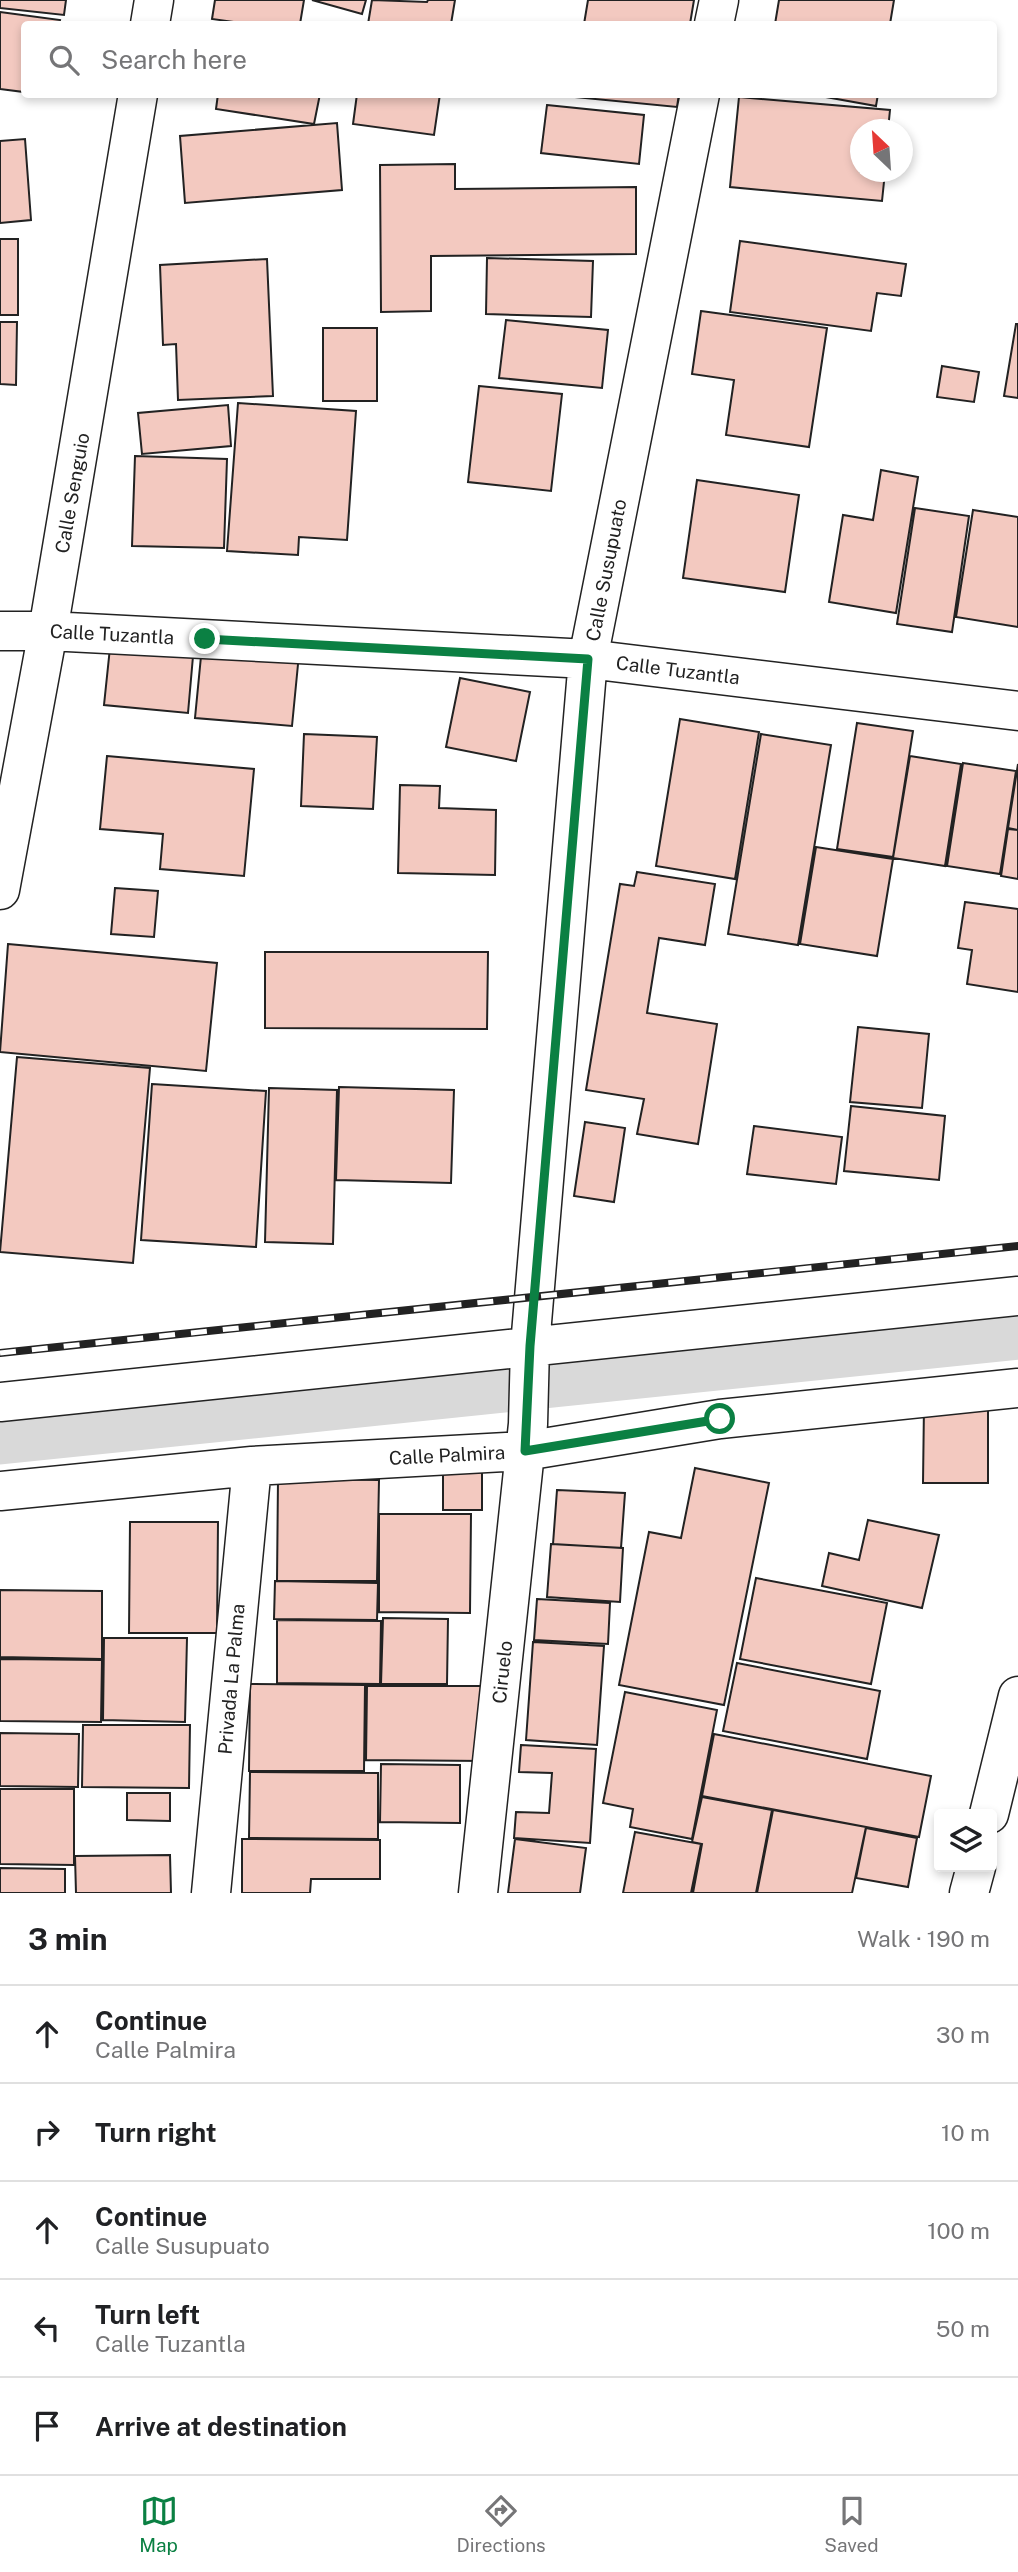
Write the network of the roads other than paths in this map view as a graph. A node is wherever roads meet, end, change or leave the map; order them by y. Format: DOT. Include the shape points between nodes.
graph roads {
  1 [pos="154,0"];
  2 [pos="719,0"];
  3 [pos="150,21"];
  4 [pos="715,21"];
  5 [pos="137,98"];
  6 [pos="699,98"];
  7 [pos="0,631"];
  8 [pos="48,631"];
  9 [pos="588,659"];
  10 [pos="1018,711"];
  11 [pos="0,890"];
  12 [pos="1018,1296"];
  13 [pos="530,1356"];
  14 [pos="1018,1388"];
  15 [pos="0,1402"];
  16 [pos="526,1437"];
  17 [pos="252,1466"];
  18 [pos="0,1491"];
  19 [pos="1018,1696"];
  20 [pos="990,1809"];
  21 [pos="975,1872"];
  22 [pos="211,1893"];
  23 [pos="478,1893"];
  24 [pos="969,1893"];
  1 -- 3 [label="street"];
  2 -- 4 [label="street"];
  5 -- 8 [label="street, Calle Senguio"];
  6 -- 9 [label="street, Calle Susupuato"];
  7 -- 8 [label="street, Calle Tuzantla"];
  8 -- 9 [label="street, Calle Tuzantla"];
  8 -- 11 [label="street, Calle Senguio"];
  9 -- 10 [label="street, Calle Tuzantla"];
  9 -- 13 [label="street, Calle Susupuato"];
  12 -- 13 [label="street"];
  13 -- 15 [label="street"];
  13 -- 16 [label="street, Calle Susupuato"];
  14 -- 16 [label="street, Calle Palmira"];
  16 -- 17 [label="street, Calle Palmira"];
  16 -- 23 [label="street, Ciruelo"];
  17 -- 18 [label="street, Calle Palmira"];
  17 -- 22 [label="street, Privada La Palma"];
  19 -- 20 [label="street"];
  21 -- 24 [label="street"];
}
